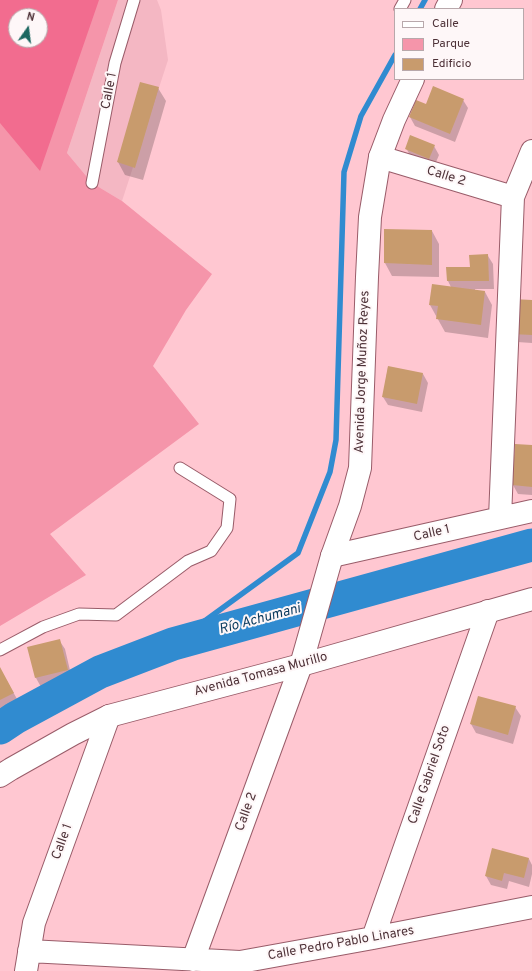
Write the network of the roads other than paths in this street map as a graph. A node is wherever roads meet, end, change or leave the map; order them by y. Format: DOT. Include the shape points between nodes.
graph roads {
  1 [pos="134,0"];
  2 [pos="413,80"];
  3 [pos="532,151"];
  4 [pos="380,157"];
  5 [pos="92,183"];
  6 [pos="513,197"];
  7 [pos="180,468"];
  8 [pos="532,511"];
  9 [pos="500,518"];
  10 [pos="330,566"];
  11 [pos="532,599"];
  12 [pos="488,611"];
  13 [pos="0,650"];
  14 [pos="301,664"];
  15 [pos="109,716"];
  16 [pos="0,776"];
  17 [pos="532,907"];
  18 [pos="373,938"];
  19 [pos="193,960"];
  20 [pos="27,961"];
  1 -- 5 [label="lane, Calle 1" via="115,63"];
  2 -- 4 [label="street, Avenida Jorge Muñoz Reyes"];
  3 -- 6 [label="street"];
  4 -- 6 [label="street, Calle 2"];
  4 -- 10 [label="street, Avenida Jorge Muñoz Reyes" via="369,232 360,468"];
  6 -- 9 [label="street"];
  7 -- 13 [label="lane" via="230,498 227,528 211,551 188,561 116,615 79,614 43,628"];
  8 -- 9 [label="street, Calle 1"];
  9 -- 10 [label="street, Calle 1"];
  10 -- 14 [label="street, Avenida Jorge Muñoz Reyes"];
  11 -- 12 [label="street, Avenida Tomasa Murillo"];
  12 -- 14 [label="street, Avenida Tomasa Murillo"];
  12 -- 18 [label="street, Calle Gabriel Soto"];
  14 -- 15 [label="street, Avenida Tomasa Murillo"];
  14 -- 19 [label="street, Calle 2"];
  15 -- 16 [label="street, Avenida Tomasa Murillo"];
  15 -- 20 [label="street, Calle 1" via="34,923"];
  17 -- 18 [label="street, Calle Pedro Pablo Linares"];
  18 -- 19 [label="street, Calle Pedro Pablo Linares" via="240,962"];
  19 -- 20 [label="street, Calle Pedro Pablo Linares"];
}
